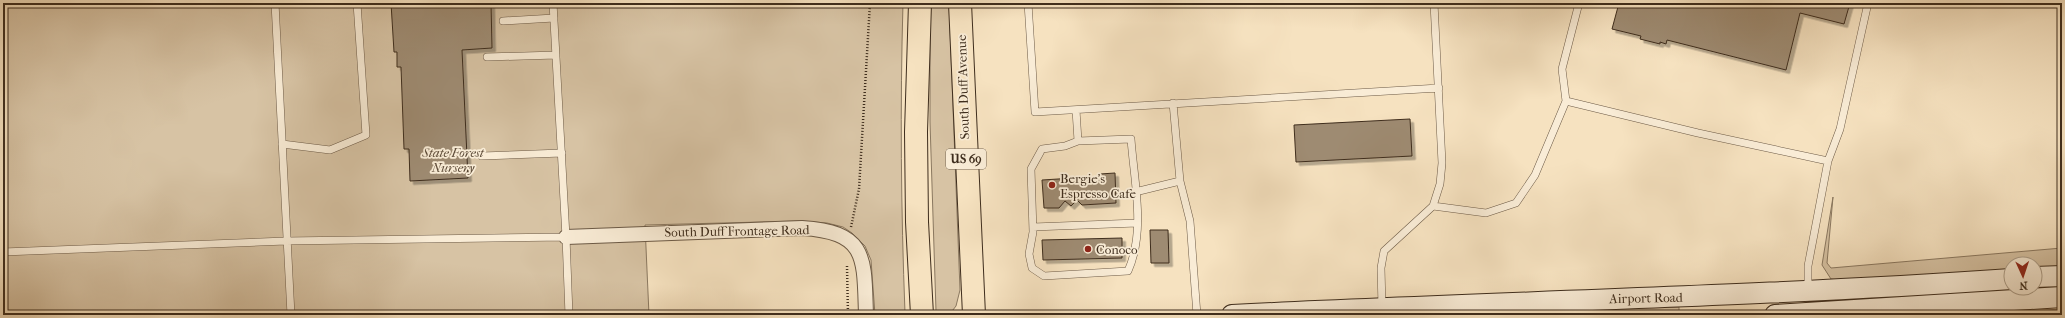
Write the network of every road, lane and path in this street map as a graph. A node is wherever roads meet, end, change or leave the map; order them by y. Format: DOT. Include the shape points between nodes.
graph roads {
  1 [pos="275,3"];
  2 [pos="357,3"];
  3 [pos="553,3"];
  4 [pos="870,3"];
  5 [pos="920,3"];
  6 [pos="960,3"];
  7 [pos="1028,3"];
  8 [pos="1434,3"];
  9 [pos="1578,3"];
  10 [pos="1868,3"];
  11 [pos="554,18"];
  12 [pos="503,20"];
  13 [pos="556,55"];
  14 [pos="487,57"];
  15 [pos="1439,88"];
  16 [pos="1566,101"];
  17 [pos="1173,104"];
  18 [pos="1076,110"];
  19 [pos="1078,141"];
  20 [pos="282,144"];
  21 [pos="562,153"];
  22 [pos="482,156"];
  23 [pos="1828,161"];
  24 [pos="1180,181"];
  25 [pos="1135,192"];
  26 [pos="1434,206"];
  27 [pos="1137,223"];
  28 [pos="1033,226"];
  29 [pos="850,232"];
  30 [pos="566,237"];
  31 [pos="286,241"];
  32 [pos="3,252"];
  33 [pos="847,265"];
  34 [pos="2062,276"];
  35 [pos="2043,277"];
  36 [pos="2003,280"];
  37 [pos="1808,292"];
  38 [pos="2062,297"];
  39 [pos="1383,311"];
  40 [pos="1878,312"];
  41 [pos="291,315"];
  42 [pos="569,315"];
  43 [pos="848,315"];
  44 [pos="866,315"];
  45 [pos="922,315"];
  46 [pos="974,315"];
  47 [pos="1197,315"];
  48 [pos="1232,315"];
  49 [pos="1775,315"];
  1 -- 20 [label="lane"];
  2 -- 20 [label="lane" via="366,135 330,150"];
  3 -- 11 [label="lane"];
  4 -- 29 [label="path" via="858,189"];
  5 -- 45 [label="main road" via="916,132"];
  6 -- 46 [label="main road, South Duff Avenue / US 69"];
  7 -- 18 [label="lane" via="1035,112"];
  8 -- 15 [label="lane"];
  9 -- 16 [label="lane" via="1562,69"];
  10 -- 23 [label="lane" via="1840,128"];
  11 -- 12 [label="lane"];
  11 -- 13 [label="lane"];
  13 -- 14 [label="lane"];
  13 -- 21 [label="lane"];
  15 -- 17 [label="lane"];
  15 -- 26 [label="lane" via="1442,163"];
  16 -- 23 [label="lane"];
  16 -- 26 [label="lane" via="1535,175 1516,204 1486,213"];
  17 -- 18 [label="lane"];
  17 -- 24 [label="lane"];
  18 -- 19 [label="lane"];
  19 -- 25 [label="lane" via="1131,139"];
  19 -- 28 [label="lane" via="1065,146 1042,149 1031,169"];
  20 -- 31 [label="lane"];
  21 -- 22 [label="lane"];
  21 -- 30 [label="lane"];
  23 -- 37 [label="lane" via="1808,266"];
  24 -- 25 [label="lane"];
  24 -- 47 [label="lane" via="1190,221"];
  25 -- 27 [label="lane"];
  26 -- 39 [label="lane" via="1384,251 1381,268"];
  27 -- 28 [label="lane"];
  27 -- 28 [label="lane" via="1133,258 1128,271 1044,276 1032,268 1029,254"];
  30 -- 31 [label="lane"];
  30 -- 42 [label="lane"];
  30 -- 44 [label="street, South Duff Frontage Road" via="802,228 832,231 849,240 858,251 864,273"];
  31 -- 32 [label="lane"];
  31 -- 41 [label="lane"];
  33 -- 43 [label="path"];
  34 -- 35 [label="main road"];
  36 -- 37 [label="main road, Airport Road"];
  37 -- 39 [label="main road, Airport Road"];
  38 -- 40 [label="main road"];
  39 -- 48 [label="main road, Airport Road"];
  40 -- 49 [label="main road"];
}
